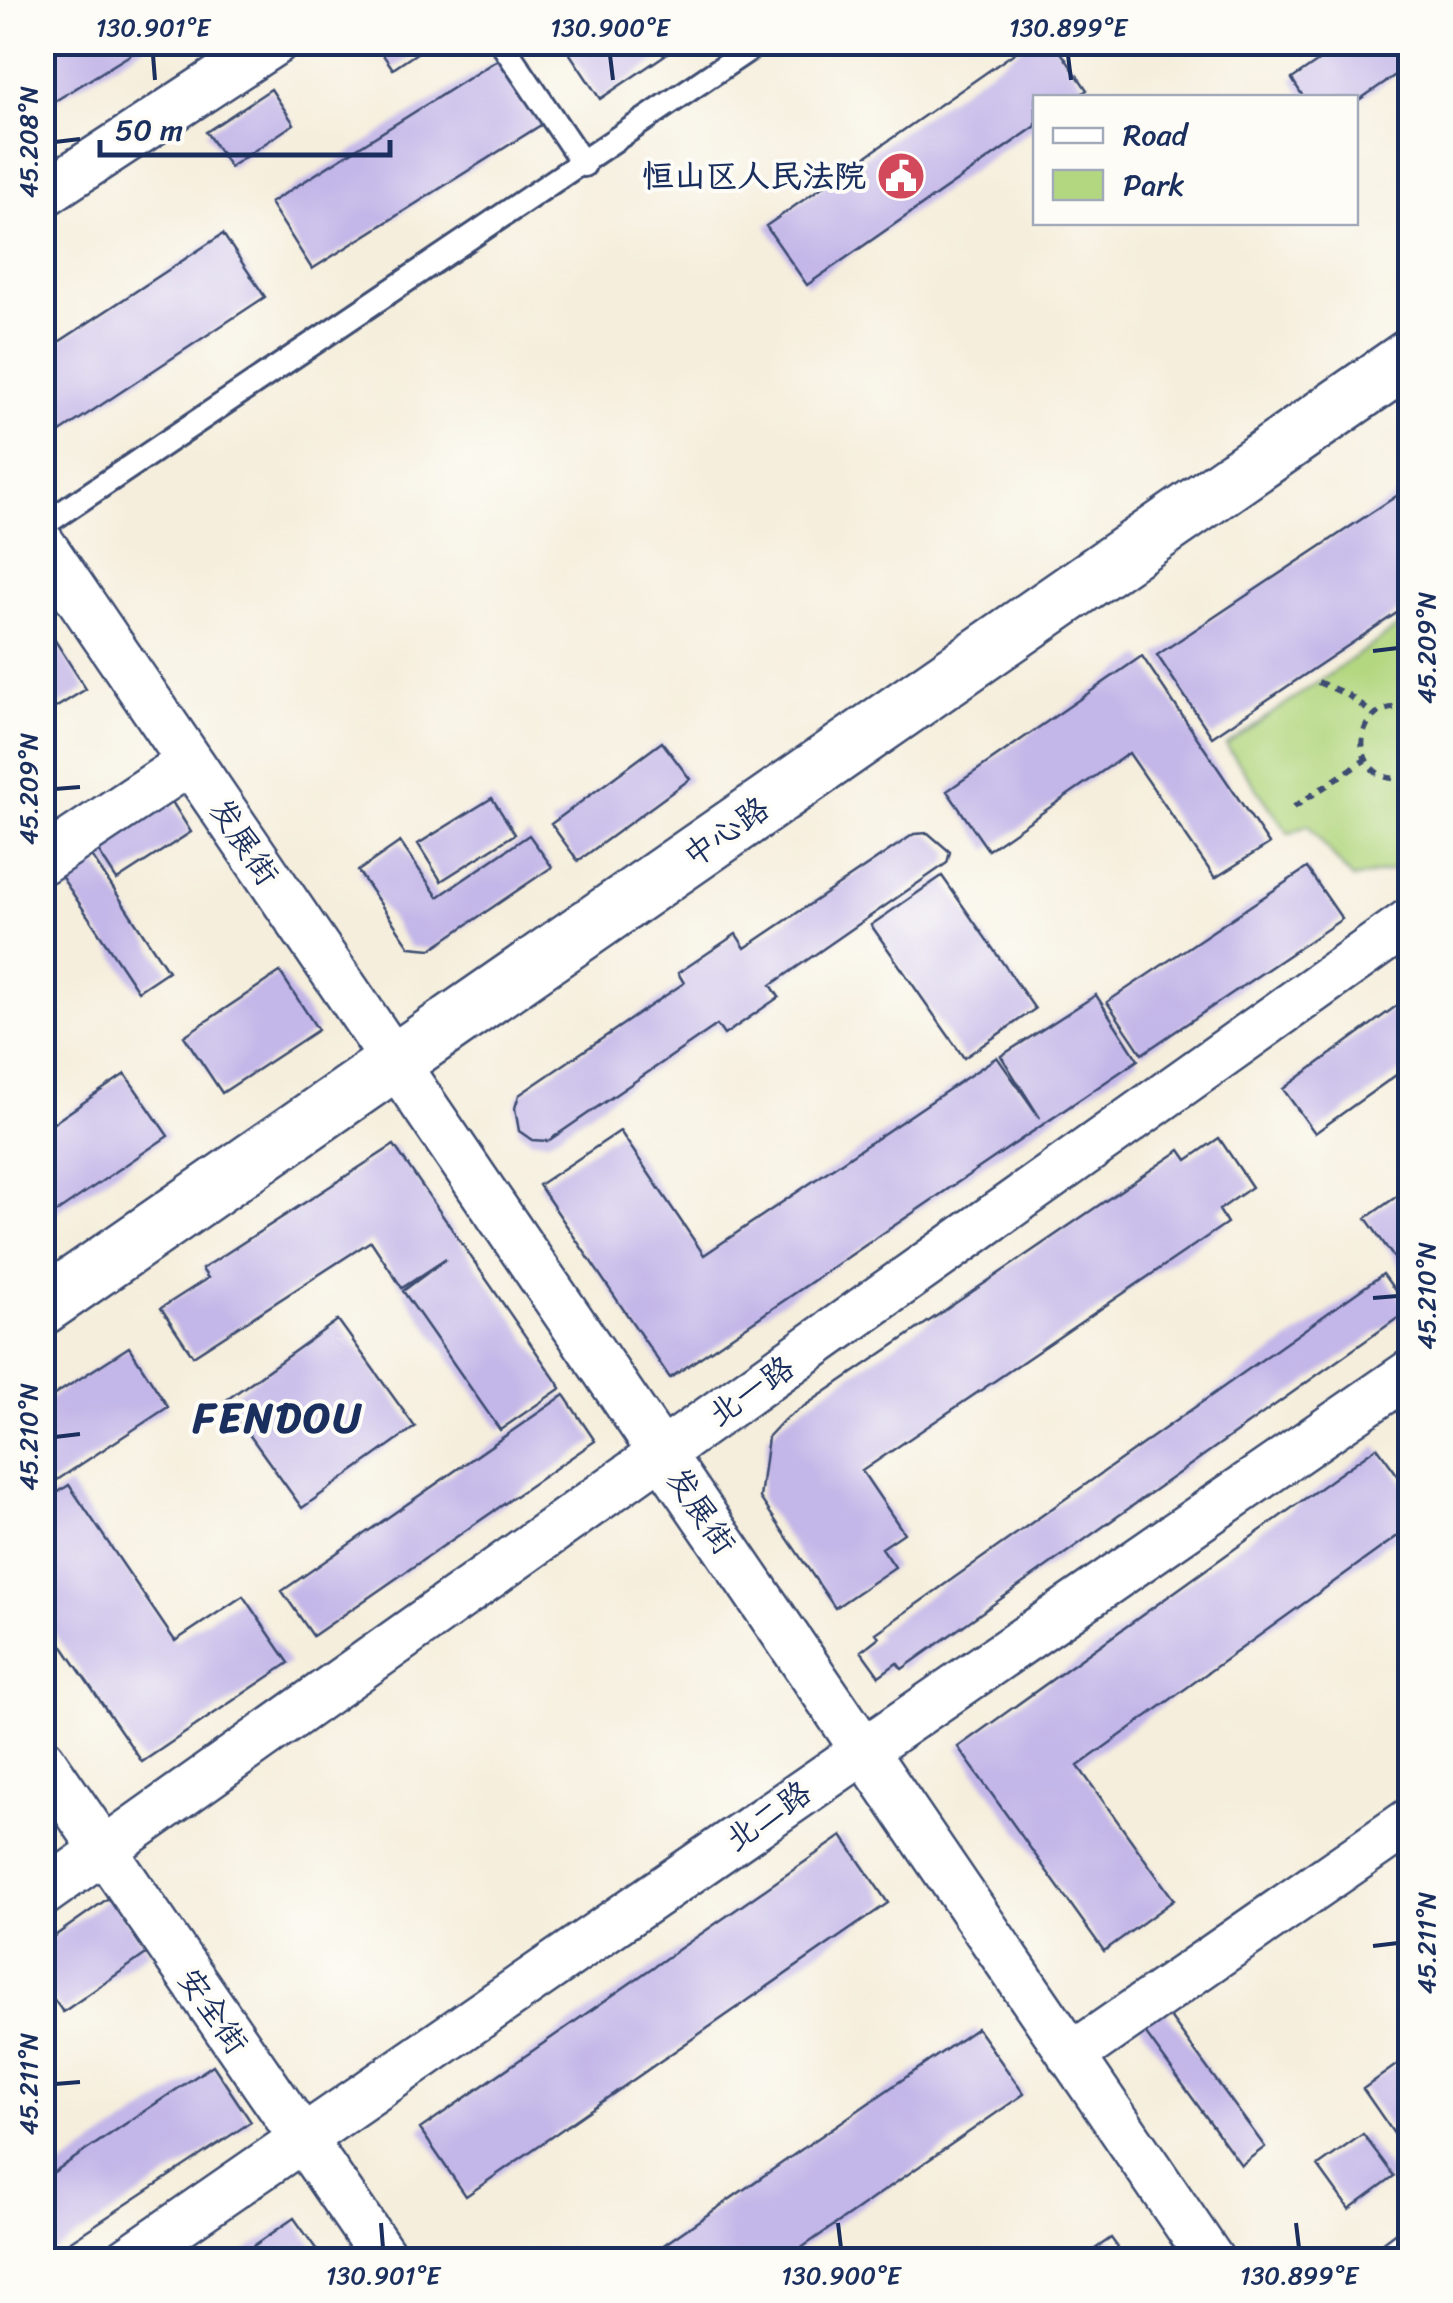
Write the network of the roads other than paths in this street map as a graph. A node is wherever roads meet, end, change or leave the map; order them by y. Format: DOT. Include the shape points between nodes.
graph roads {
  1 [pos="501,42"];
  2 [pos="760,42"];
  3 [pos="260,48"];
  4 [pos="584,164"];
  5 [pos="42,194"];
  6 [pos="1410,357"];
  7 [pos="42,526"];
  8 [pos="42,544"];
  9 [pos="190,762"];
  10 [pos="42,861"];
  11 [pos="1410,921"];
  12 [pos="395,1062"];
  13 [pos="42,1307"];
  14 [pos="1410,1372"];
  15 [pos="662,1454"];
  16 [pos="864,1750"];
  17 [pos="42,1760"];
  18 [pos="1410,1821"];
  19 [pos="103,1852"];
  20 [pos="42,1894"];
  21 [pos="1072,2056"];
  22 [pos="302,2138"];
  23 [pos="1410,2252"];
  24 [pos="127,2260"];
  25 [pos="386,2260"];
  26 [pos="1211,2260"];
  27 [pos="1398,2260"];
  1 -- 4 [label="lane"];
  2 -- 4 [label="lane"];
  3 -- 5 [label="street"];
  4 -- 7 [label="lane"];
  6 -- 12 [label="street, 中心路"];
  8 -- 9 [label="street, 发展街"];
  9 -- 10 [label="street"];
  9 -- 12 [label="street, 发展街"];
  11 -- 15 [label="street, 北一路"];
  12 -- 13 [label="street, 中心路"];
  12 -- 15 [label="street, 发展街"];
  14 -- 16 [label="street, 北二路"];
  15 -- 16 [label="street, 发展街"];
  15 -- 19 [label="street, 北一路"];
  16 -- 21 [label="street, 发展街"];
  16 -- 22 [label="street, 北二路"];
  17 -- 19 [label="street, 安全街"];
  18 -- 21 [label="street"];
  19 -- 20 [label="street, 北一路"];
  19 -- 22 [label="street, 安全街"];
  21 -- 26 [label="street, 发展街"];
  22 -- 24 [label="street, 北二路"];
  22 -- 25 [label="street, 安全街"];
  23 -- 27 [label="street"];
}
